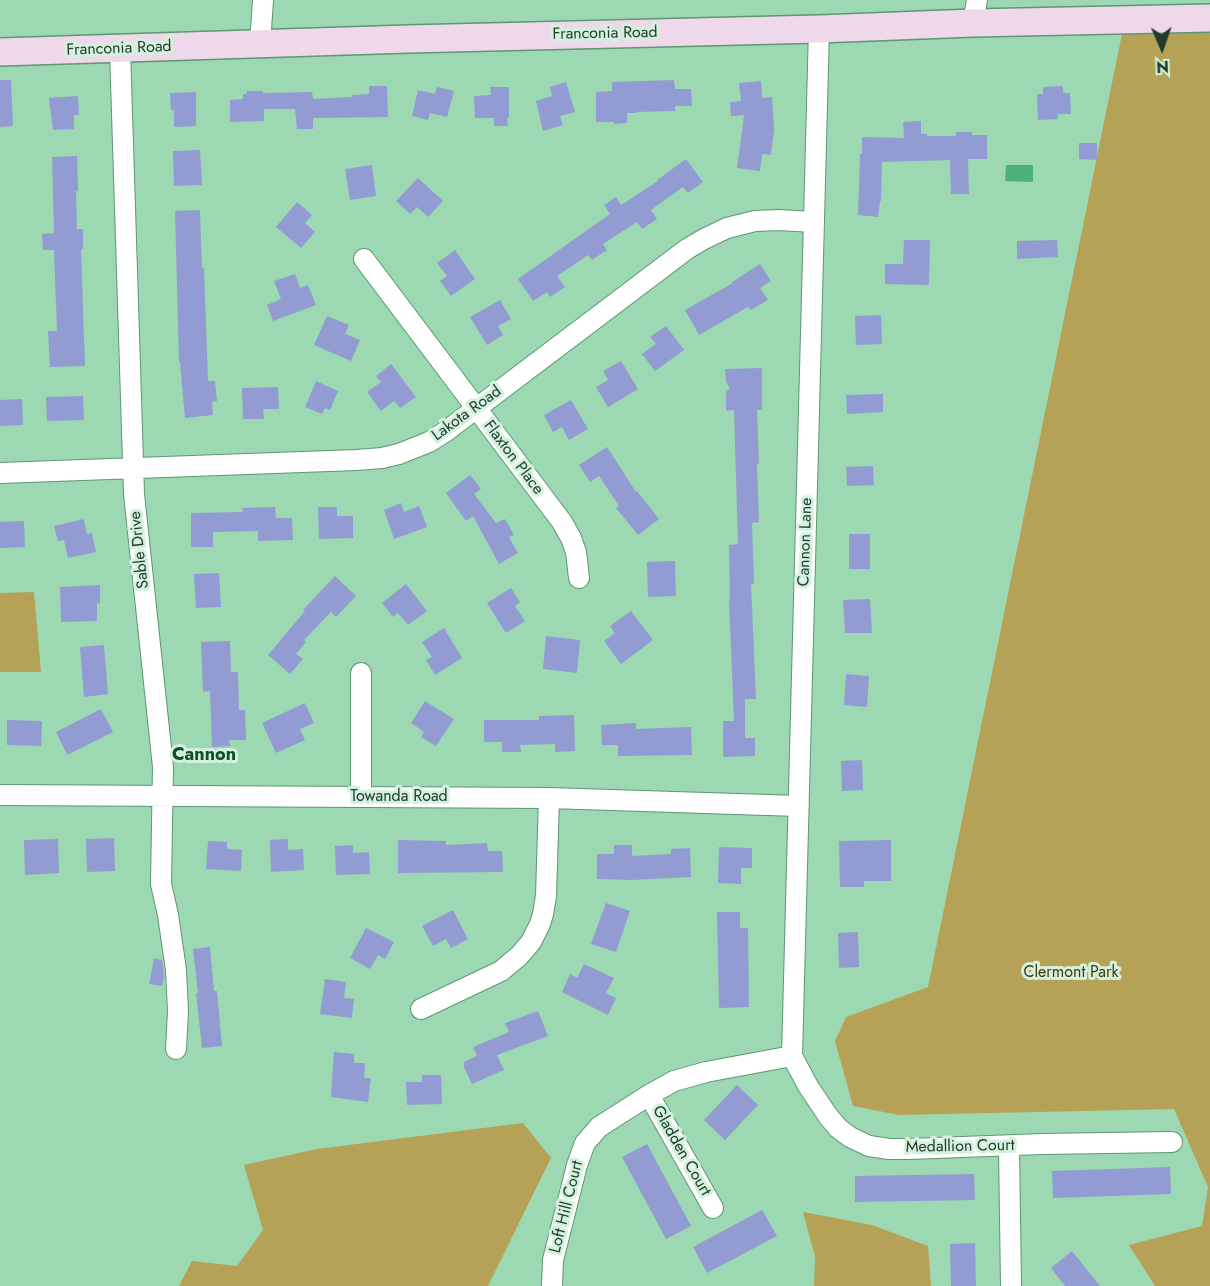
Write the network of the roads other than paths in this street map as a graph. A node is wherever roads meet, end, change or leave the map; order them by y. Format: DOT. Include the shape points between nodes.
graph roads {
  1 [pos="263,0"];
  2 [pos="975,11"];
  3 [pos="1210,18"];
  4 [pos="819,29"];
  5 [pos="260,44"];
  6 [pos="120,48"];
  7 [pos="0,52"];
  8 [pos="814,222"];
  9 [pos="364,259"];
  10 [pos="476,408"];
  11 [pos="134,469"];
  12 [pos="0,473"];
  13 [pos="579,578"];
  14 [pos="362,673"];
  15 [pos="0,795"];
  16 [pos="162,796"];
  17 [pos="362,797"];
  18 [pos="549,798"];
  19 [pos="799,806"];
  20 [pos="422,1009"];
  21 [pos="176,1049"];
  22 [pos="792,1056"];
  23 [pos="649,1095"];
  24 [pos="1172,1142"];
  25 [pos="1009,1146"];
  26 [pos="713,1208"];
  27 [pos="552,1286"];
  28 [pos="1011,1286"];
  1 -- 5 [label="street"];
  2 -- 3 [label="main road, Franconia Road"];
  2 -- 4 [label="main road, Franconia Road"];
  4 -- 5 [label="main road, Franconia Road"];
  4 -- 8 [label="street, Cannon Lane"];
  5 -- 6 [label="main road, Franconia Road"];
  6 -- 7 [label="main road, Franconia Road"];
  6 -- 11 [label="street, Sable Drive"];
  8 -- 10 [label="street, Lakota Road" via="754,221 704,239"];
  8 -- 19 [label="street, Cannon Lane"];
  9 -- 10 [label="street, Flaxton Place"];
  10 -- 11 [label="street, Lakota Road" via="429,442 382,458"];
  10 -- 13 [label="street, Flaxton Place" via="562,522 576,552"];
  11 -- 12 [label="street, Lakota Road"];
  11 -- 16 [label="street, Sable Drive" via="163,767"];
  14 -- 17 [label="street"];
  15 -- 16 [label="street, Towanda Road"];
  16 -- 17 [label="street, Towanda Road"];
  16 -- 21 [label="street, Sable Drive" via="161,884 176,970"];
  17 -- 18 [label="street, Towanda Road"];
  18 -- 19 [label="street, Towanda Road"];
  18 -- 20 [label="street" via="546,896 531,942 501,971"];
  19 -- 22 [label="street, Cannon Lane"];
  22 -- 23 [label="street, Loft Hill Court" via="706,1072 674,1081"];
  22 -- 25 [label="street, Medallion Court" via="838,1128 869,1146"];
  23 -- 26 [label="street, Gladden Court"];
  23 -- 27 [label="street, Loft Hill Court" via="599,1127 585,1143 553,1260"];
  24 -- 25 [label="street, Medallion Court"];
  25 -- 28 [label="street"];
}
